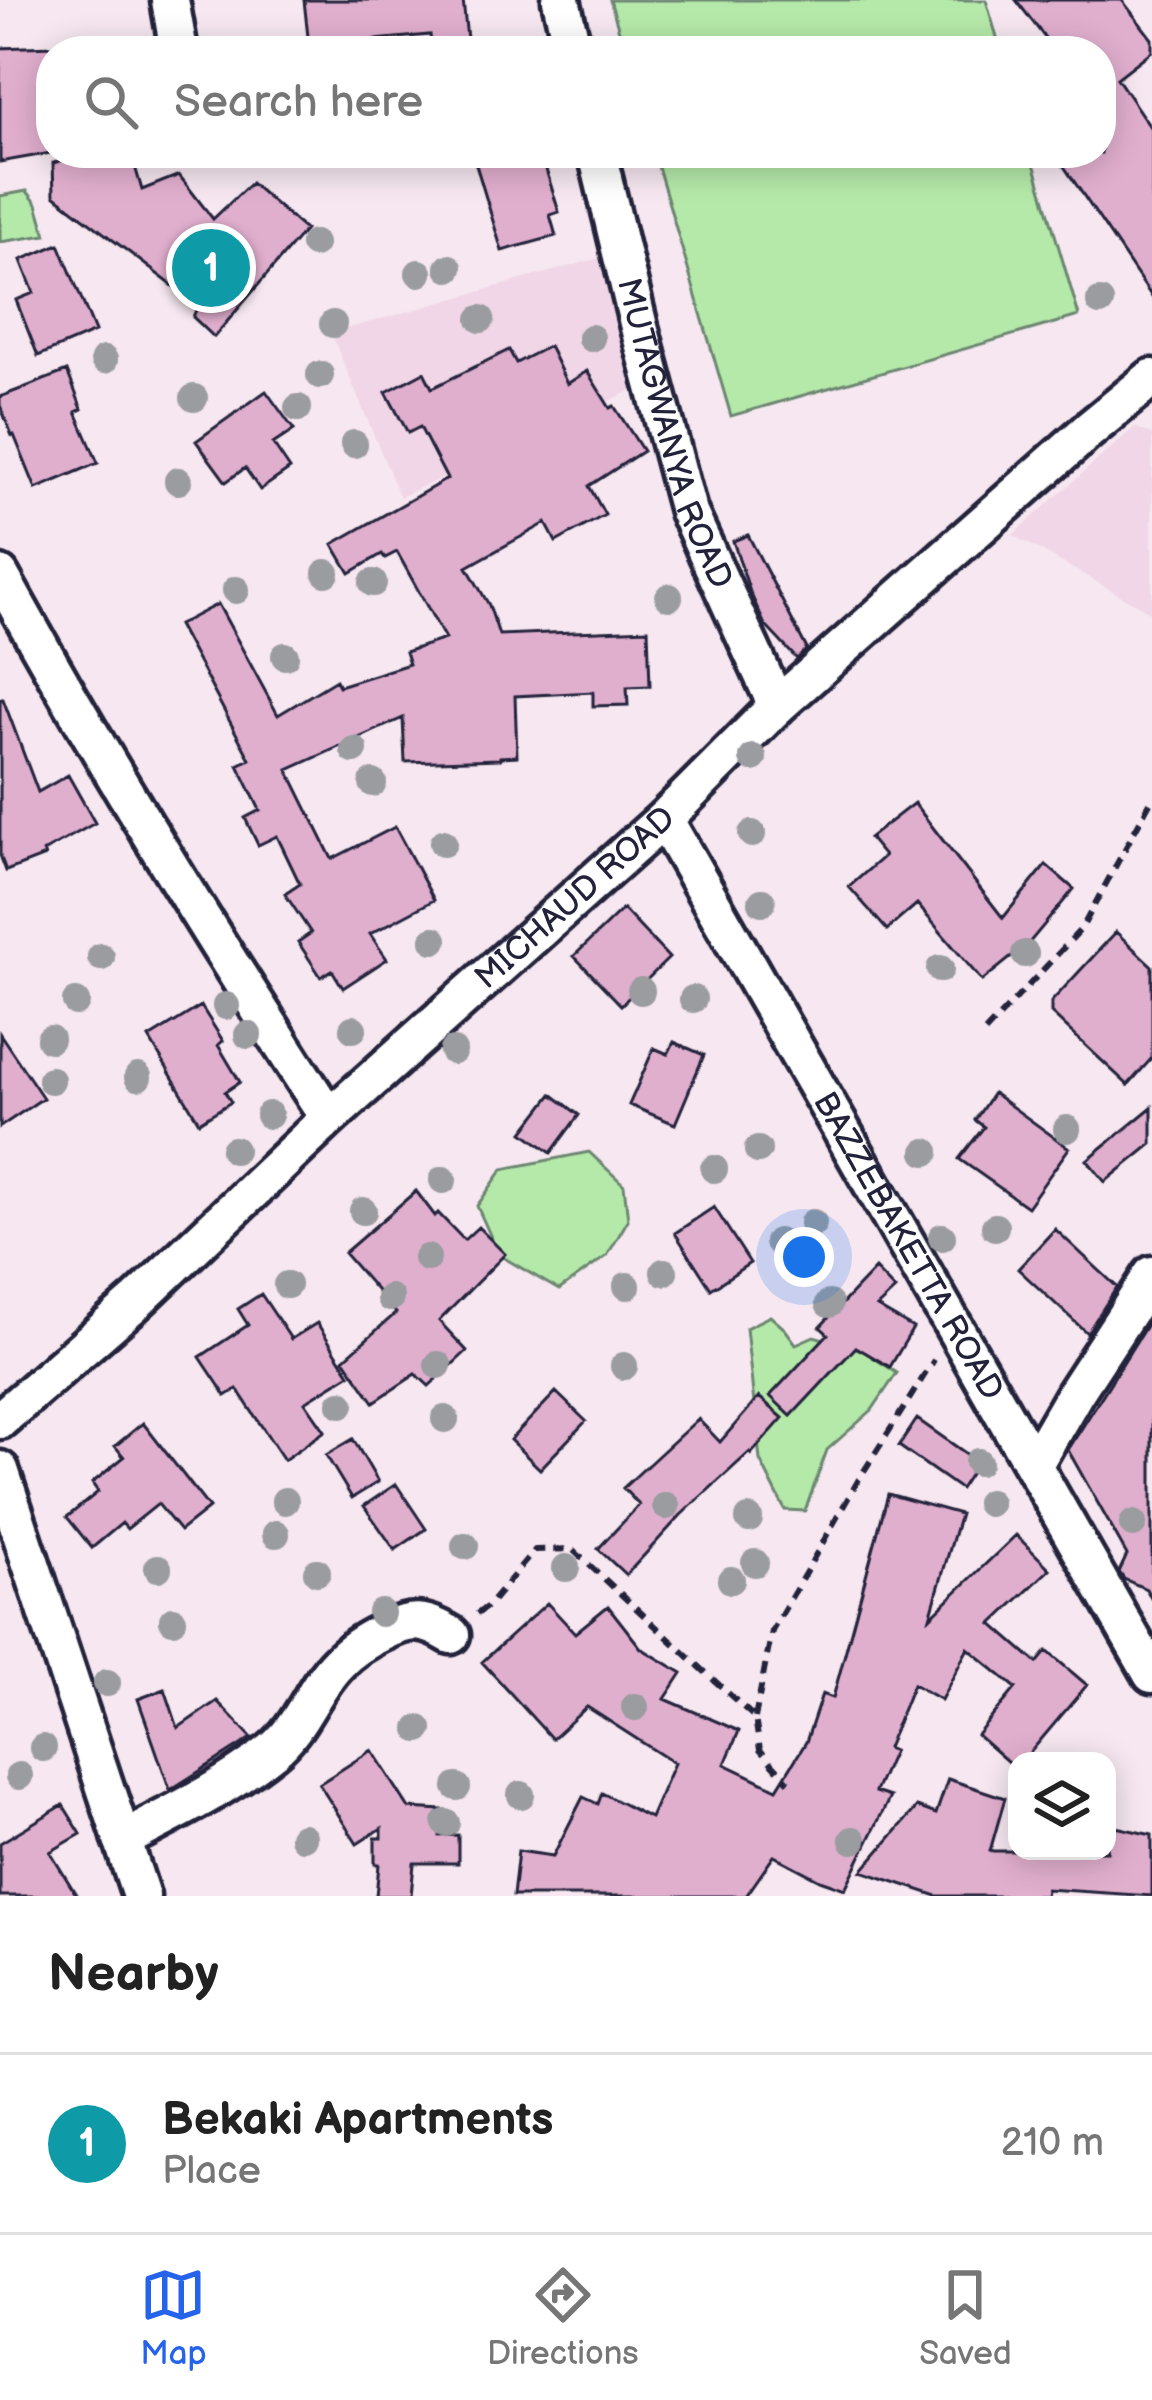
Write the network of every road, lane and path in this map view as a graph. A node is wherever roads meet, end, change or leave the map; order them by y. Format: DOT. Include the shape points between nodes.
graph roads {
  1 [pos="170,0"];
  2 [pos="561,0"];
  3 [pos="176,36"];
  4 [pos="569,36"];
  5 [pos="601,168"];
  6 [pos="1152,378"];
  7 [pos="0,575"];
  8 [pos="777,706"];
  9 [pos="1152,799"];
  10 [pos="664,819"];
  11 [pos="985,1032"];
  12 [pos="329,1118"];
  13 [pos="1152,1275"];
  14 [pos="955,1329"];
  15 [pos="0,1420"];
  16 [pos="1034,1464"];
  17 [pos="0,1470"];
  18 [pos="451,1635"];
  19 [pos="1152,1673"];
  20 [pos="754,1718"];
  21 [pos="789,1782"];
  22 [pos="122,1840"];
  23 [pos="141,1896"];
  1 -- 3 [label="street"];
  2 -- 4 [label="street"];
  5 -- 8 [label="street, MUTAGWANYA ROAD" via="688,511"];
  6 -- 8 [label="street, MICHAUD ROAD"];
  7 -- 12 [label="street"];
  8 -- 10 [label="street, MICHAUD ROAD"];
  9 -- 11 [label="path" via="1082,928"];
  10 -- 12 [label="street, MICHAUD ROAD"];
  10 -- 14 [label="street, BAZZEBAKETTA ROAD"];
  12 -- 15 [label="street, MICHAUD ROAD"];
  13 -- 16 [label="street"];
  14 -- 16 [label="street, BAZZEBAKETTA ROAD"];
  14 -- 20 [label="path" via="772,1631"];
  16 -- 19 [label="street, BAZZEBAKETTA ROAD"];
  17 -- 22 [label="street"];
  18 -- 20 [label="path" via="535,1550 572,1549"];
  18 -- 22 [label="street" via="413,1619 359,1644 278,1747"];
  20 -- 21 [label="path" via="760,1750"];
  22 -- 23 [label="street"];
}
